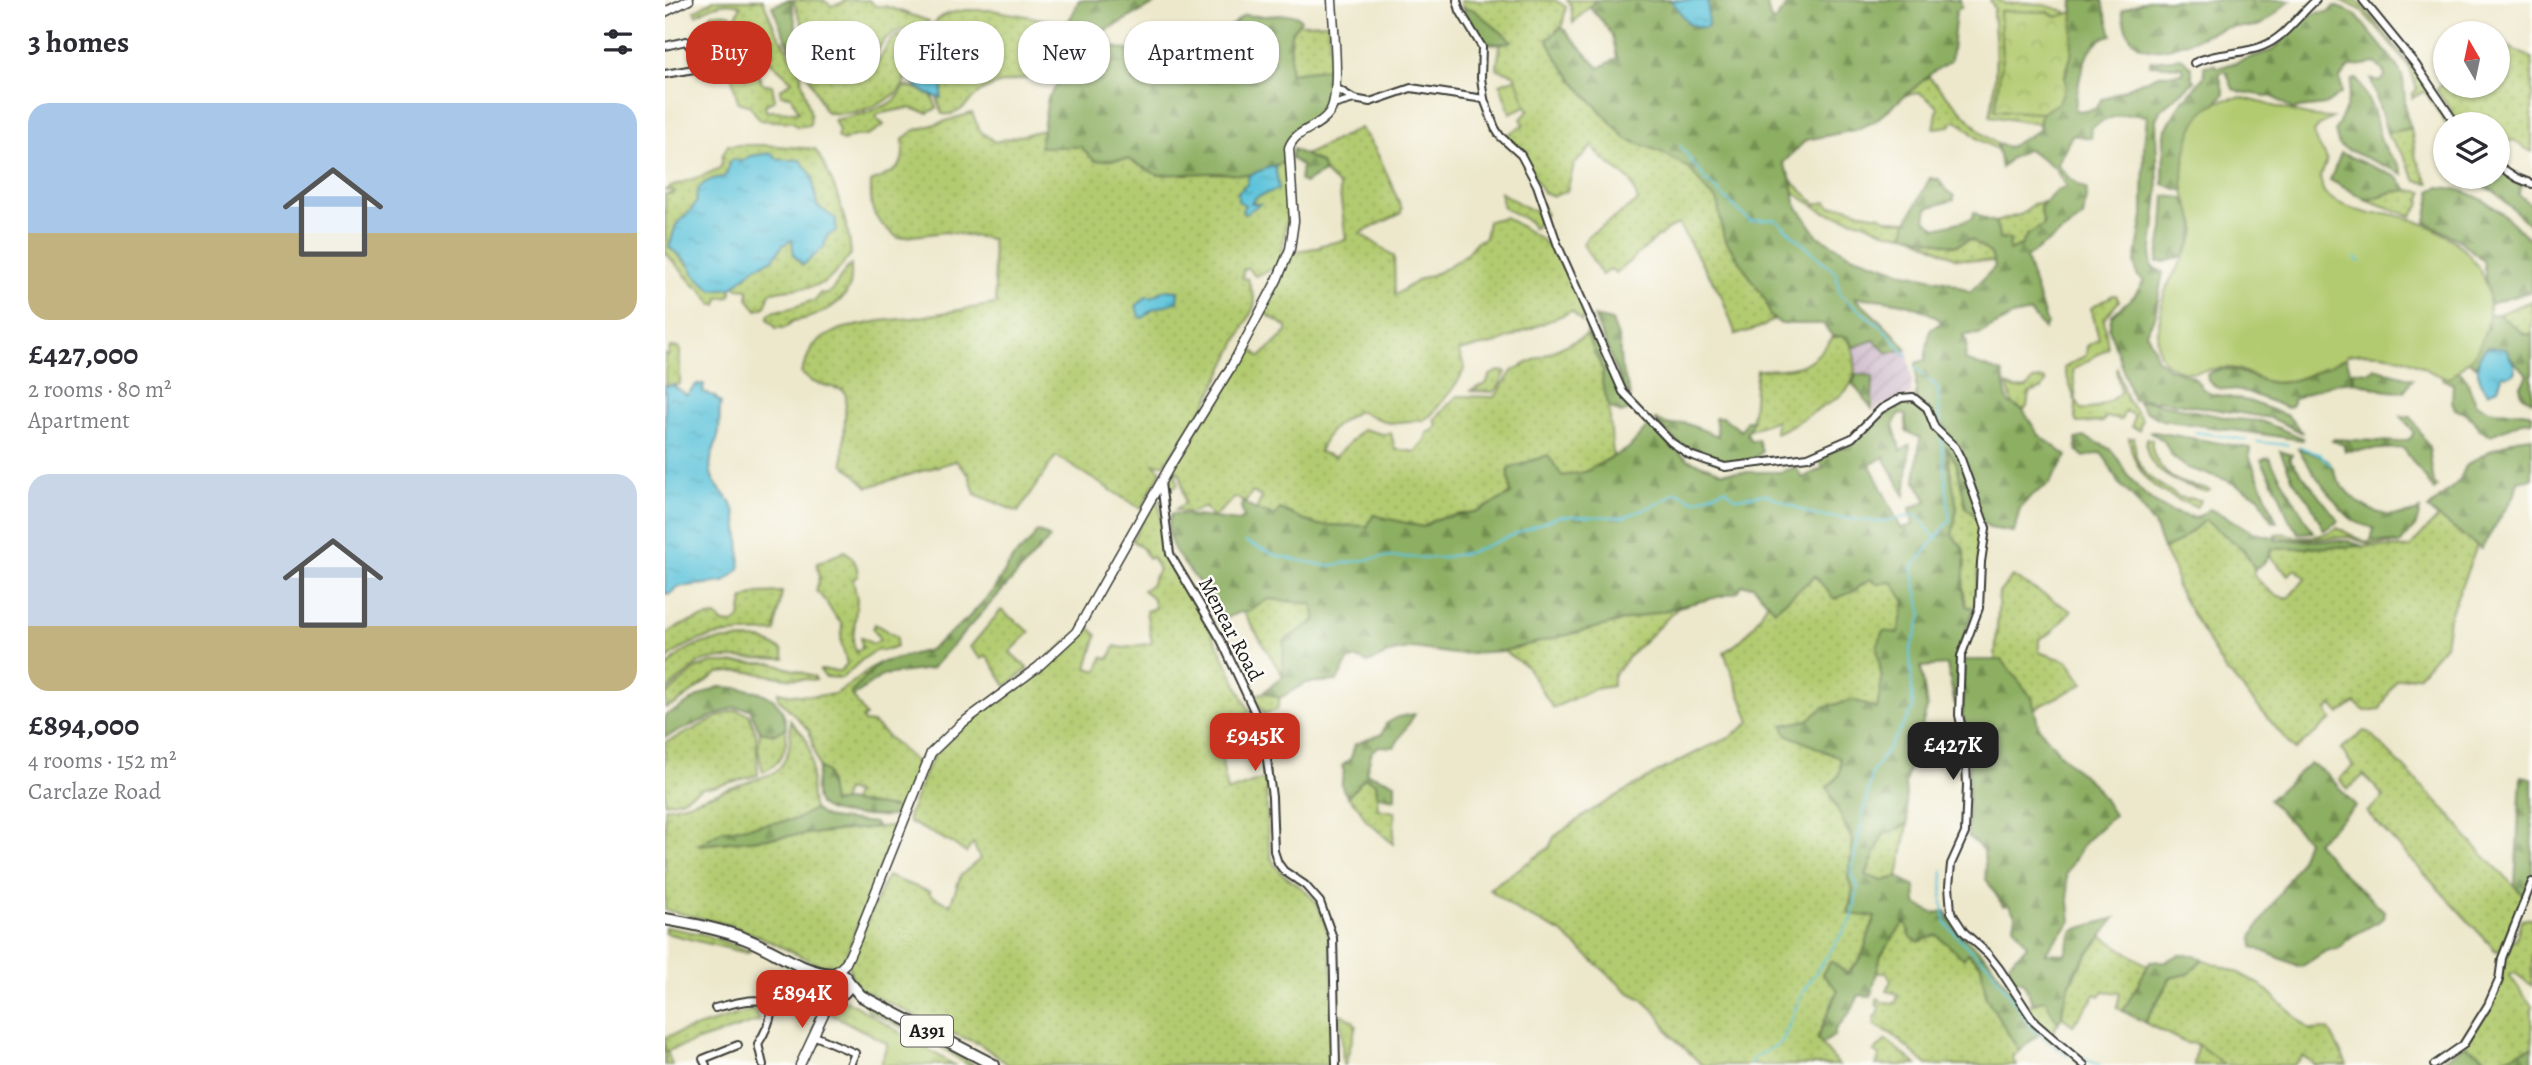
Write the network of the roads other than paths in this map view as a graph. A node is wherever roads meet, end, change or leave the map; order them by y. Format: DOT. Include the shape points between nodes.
graph roads {
  1 [pos="689,0"];
  2 [pos="1332,0"];
  3 [pos="1457,0"];
  4 [pos="2316,0"];
  5 [pos="2363,0"];
  6 [pos="665,12"];
  7 [pos="665,46"];
  8 [pos="2195,63"];
  9 [pos="665,74"];
  10 [pos="1336,88"];
  11 [pos="1354,99"];
  12 [pos="1484,99"];
  13 [pos="1333,105"];
  14 [pos="2448,112"];
  15 [pos="2510,173"];
  16 [pos="2532,184"];
  17 [pos="1161,481"];
  18 [pos="2532,882"];
  19 [pos="665,919"];
  20 [pos="814,972"];
  21 [pos="840,976"];
  22 [pos="826,987"];
  23 [pos="840,995"];
  24 [pos="861,996"];
  25 [pos="828,1005"];
  26 [pos="715,1007"];
  27 [pos="815,1036"];
  28 [pos="738,1045"];
  29 [pos="706,1065"];
  30 [pos="764,1065"];
  31 [pos="800,1065"];
  32 [pos="850,1065"];
  33 [pos="994,1065"];
  34 [pos="1336,1065"];
  35 [pos="2084,1065"];
  36 [pos="2434,1065"];
  1 -- 6 [label="street"];
  2 -- 10 [label="street"];
  3 -- 12 [label="street" via="1482,47"];
  4 -- 8 [label="street" via="2276,40"];
  5 -- 14 [label="street"];
  7 -- 9 [label="street" via="686,41 700,68"];
  10 -- 11 [label="street"];
  10 -- 13 [label="street"];
  11 -- 12 [label="street" via="1370,102 1411,88"];
  11 -- 13 [label="street"];
  12 -- 35 [label="street" via="1495,128 1521,155 1537,185 1558,246 1622,392 1671,442 1689,455 1725,467 1808,457 1851,438 1881,409 1913,397 1927,408 1938,431 1955,447 1986,528 1979,608 1961,656 1959,715 1965,743 1966,809 1965,833 1951,864 1951,912 1999,968 2035,1023"];
  13 -- 17 [label="street" via="1324,119 1291,142 1294,221 1290,249 1231,367"];
  15 -- 16 [label="street"];
  17 -- 21 [label="street" via="1076,632 931,753"];
  17 -- 34 [label="street, Menear Road" via="1170,554 1221,640 1263,730 1278,863 1320,902 1333,938"];
  18 -- 36 [label="street" via="2488,1005 2463,1045"];
  19 -- 20 [label="highway" via="746,939"];
  20 -- 21 [label="highway"];
  20 -- 22 [label="highway"];
  21 -- 22 [label="highway" via="827,979"];
  21 -- 23 [label="highway" via="847,989"];
  21 -- 24 [label="highway, A391"];
  22 -- 23 [label="highway"];
  22 -- 25 [label="street"];
  23 -- 24 [label="highway, A391"];
  23 -- 25 [label="street"];
  24 -- 33 [label="highway, A391"];
  25 -- 27 [label="street"];
  26 -- 30 [label="street" via="757,998 769,1006 772,1018 758,1044"];
  27 -- 31 [label="street"];
  27 -- 32 [label="street" via="855,1054"];
  28 -- 29 [label="street" via="703,1059"];
}
